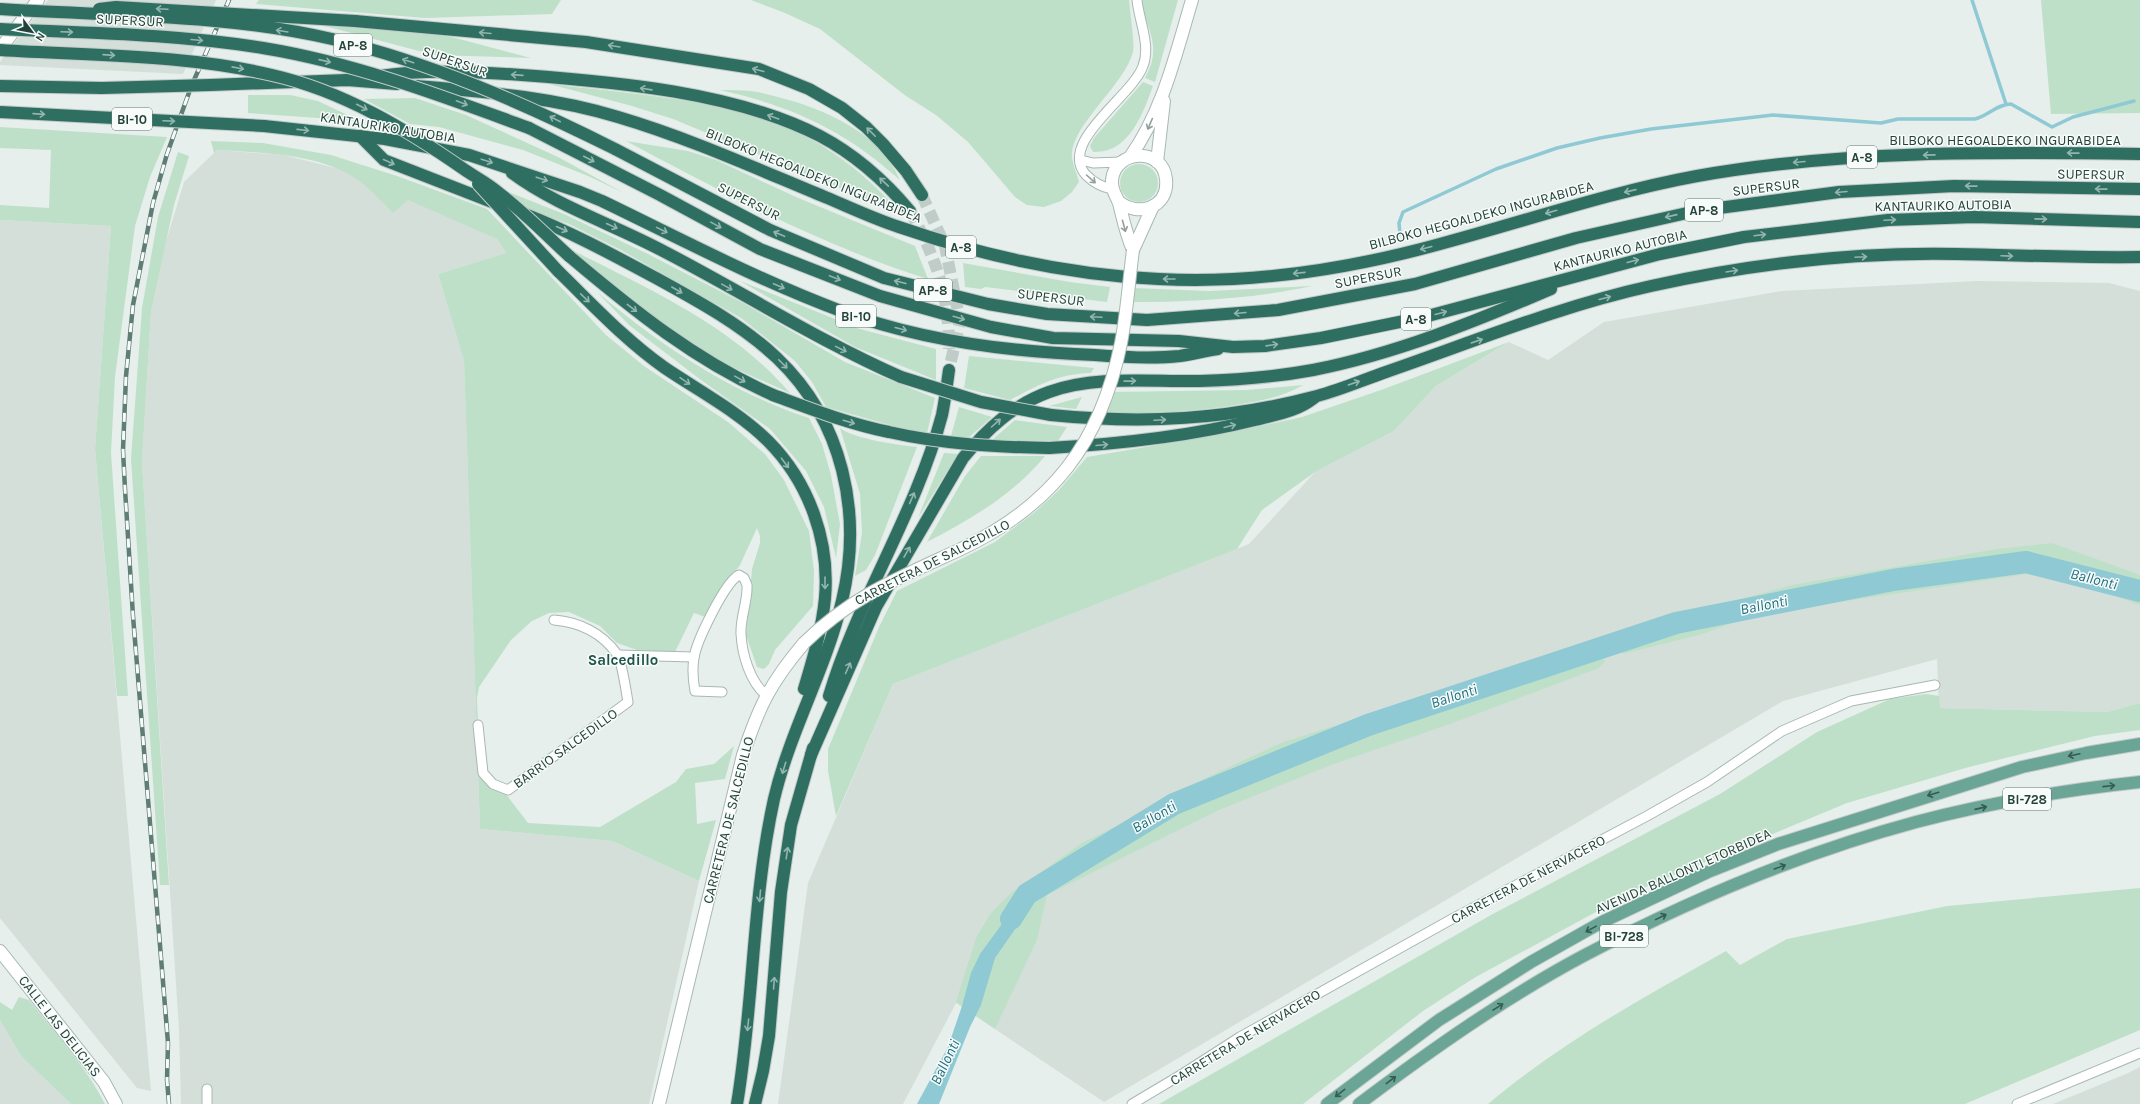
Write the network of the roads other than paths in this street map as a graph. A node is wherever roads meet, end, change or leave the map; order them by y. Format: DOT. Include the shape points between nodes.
graph roads {
  1 [pos="38,0"];
  2 [pos="1137,0"];
  3 [pos="1192,0"];
  4 [pos="0,9"];
  5 [pos="72,12"];
  6 [pos="0,29"];
  7 [pos="0,49"];
  8 [pos="347,80"];
  9 [pos="0,86"];
  10 [pos="1165,88"];
  11 [pos="0,112"];
  12 [pos="360,136"];
  13 [pos="2140,154"];
  14 [pos="1125,159"];
  15 [pos="1081,160"];
  16 [pos="1157,162"];
  17 [pos="505,167"];
  18 [pos="466,171"];
  19 [pos="1112,189"];
  20 [pos="2140,190"];
  21 [pos="922,195"];
  22 [pos="1118,201"];
  23 [pos="1154,206"];
  24 [pos="910,211"];
  25 [pos="2140,222"];
  26 [pos="1133,250"];
  27 [pos="2140,257"];
  28 [pos="1595,271"];
  29 [pos="1233,347"];
  30 [pos="949,370"];
  31 [pos="1317,396"];
  32 [pos="554,620"];
  33 [pos="617,655"];
  34 [pos="694,657"];
  35 [pos="1935,685"];
  36 [pos="722,692"];
  37 [pos="766,695"];
  38 [pos="478,725"];
  39 [pos="795,731"];
  40 [pos="2140,744"];
  41 [pos="811,755"];
  42 [pos="2140,782"];
  43 [pos="0,951"];
  44 [pos="2140,1053"];
  45 [pos="207,1089"];
  46 [pos="116,1104"];
  47 [pos="208,1104"];
  48 [pos="659,1104"];
  49 [pos="737,1104"];
  50 [pos="755,1104"];
  51 [pos="1132,1104"];
  52 [pos="1327,1104"];
  53 [pos="1359,1104"];
  54 [pos="2018,1104"];
  1 -- 7 [label="street"];
  2 -- 15 [label="street" via="1146,44 1143,66 1133,83 1082,143 1079,150"];
  3 -- 10 [label="street"];
  4 -- 5 [label="highway, SUPERSUR / AP-8, bridge"];
  20 -- 5 [label="highway, SUPERSUR / AP-8, one-way, bridge" via="1954,186 1838,192 1696,211 1576,238 1415,284 1278,310 1147,320 1047,314 988,304 884,278 770,230 539,111 490,90 386,54 331,39 268,28"];
  21 -- 5 [label="highway, one-way, bridge" via="883,144 848,113 808,88 759,69 586,42 355,21 116,7"];
  6 -- 29 [label="highway, SUPERSUR / AP-8, one-way, bridge" via="155,36 270,49 339,64 397,80 529,128 760,249 880,296 991,327 1053,338 1179,341"];
  7 -- 18 [label="highway, one-way, bridge" via="172,59 274,75 334,94 359,106 425,142"];
  8 -- 9 [label="highway, BILBOKO HEGOALDEKO INGURABIDEA / BI-10, bridge" via="84,88"];
  13 -- 8 [label="highway, BILBOKO HEGOALDEKO INGURABIDEA / A-8, one-way" via="1911,155 1792,162 1697,176 1609,196 1439,245 1368,262 1303,273 1240,278 1160,279 1044,266 976,252 895,226 674,135 577,105 478,91"];
  24 -- 8 [label="highway, one-way" via="868,167 819,136 752,110 719,102 677,93 579,79 470,72 385,75"];
  10 -- 14 [label="street, one-way" via="1146,134"];
  10 -- 16 [label="street"];
  11 -- 12 [label="highway, KANTAURIKO AUTOBIA / BI-10, one-way, bridge" via="264,126"];
  12 -- 17 [label="highway, KANTAURIKO AUTOBIA / BI-10, one-way" via="469,155"];
  12 -- 39 [label="highway, one-way" via="384,160 563,229 679,291 757,341 776,356 807,391 829,428 837,449 850,505 851,534 842,601 823,661"];
  14 -- 15 [label="street" via="1093,163"];
  14 -- 16 [label="street" via="1144,156"];
  14 -- 19 [label="street" via="1113,174"];
  15 -- 19 [label="street, one-way" via="1082,169 1088,176 1100,187"];
  16 -- 23 [label="street" via="1166,176 1166,185 1164,193"];
  17 -- 29 [label="highway, BI-10, one-way" via="602,201 780,287 842,311 914,332 983,345 1125,357 1179,356"];
  17 -- 31 [label="highway, one-way, bridge" via="534,190 666,252 834,346 901,377 981,402 1051,415 1145,421 1182,419 1254,409"];
  18 -- 31 [label="highway, one-way, bridge" via="498,192 569,256 684,347 749,384 836,418 889,432 970,445 1049,448 1130,443 1218,429 1301,408"];
  18 -- 39 [label="highway, one-way, bridge" via="558,271 634,344 745,422 768,441 796,476 810,503 819,529 825,556 825,598"];
  19 -- 22 [label="street"];
  22 -- 23 [label="street" via="1124,206 1139,210"];
  22 -- 26 [label="street, one-way"];
  23 -- 26 [label="street"];
  28 -- 25 [label="highway, KANTAURIKO AUTOBIA / A-8, one-way" via="1744,237 1888,220 1974,217"];
  26 -- 37 [label="street, CARRETERA DE SALCEDILLO, bridge" via="1121,342 1110,387 1092,427 1065,471 1033,504 1000,530 896,578 833,616 804,643 777,676"];
  31 -- 27 [label="highway, one-way" via="1567,308 1699,276 1812,260 1891,255"];
  29 -- 28 [label="highway, KANTAURIKO AUTOBIA / A-8, one-way" via="1265,346 1321,338 1424,317"];
  41 -- 28 [label="highway, one-way" via="876,607 963,458 1000,418 1043,394 1075,385 1260,378 1346,362 1476,321"];
  41 -- 30 [label="highway, one-way" via="839,662 914,493 928,455 942,414"];
  32 -- 33 [label="street" via="571,622 593,631"];
  33 -- 34 [label="street"];
  33 -- 38 [label="street, BARRIO SALCEDILLO" via="628,702 508,790 494,784 483,773"];
  34 -- 36 [label="street" via="695,691"];
  34 -- 37 [label="street" via="722,594 732,579 738,575 742,576 748,592 741,633 754,684"];
  35 -- 51 [label="street, CARRETERA DE NERVACERO" via="1851,701 1782,731 1707,782 1247,1033"];
  37 -- 48 [label="street, CARRETERA DE SALCEDILLO" via="743,755"];
  39 -- 49 [label="highway, one-way" via="775,797 766,844 743,1071"];
  40 -- 52 [label="main road, AVENIDA BALLONTI ETORBIDEA / BI-728, one-way" via="2022,767 1778,844 1708,872 1602,922 1531,962 1439,1020"];
  50 -- 41 [label="highway, one-way" via="769,1036 782,892 791,825"];
  53 -- 42 [label="main road, BI-728, one-way" via="1451,1037 1584,956 1676,910 1747,879 1916,822 2001,803"];
  43 -- 46 [label="street, CALLE LAS DELICIAS" via="104,1082"];
  44 -- 54 [label="street"];
  45 -- 47 [label="street"];
}
